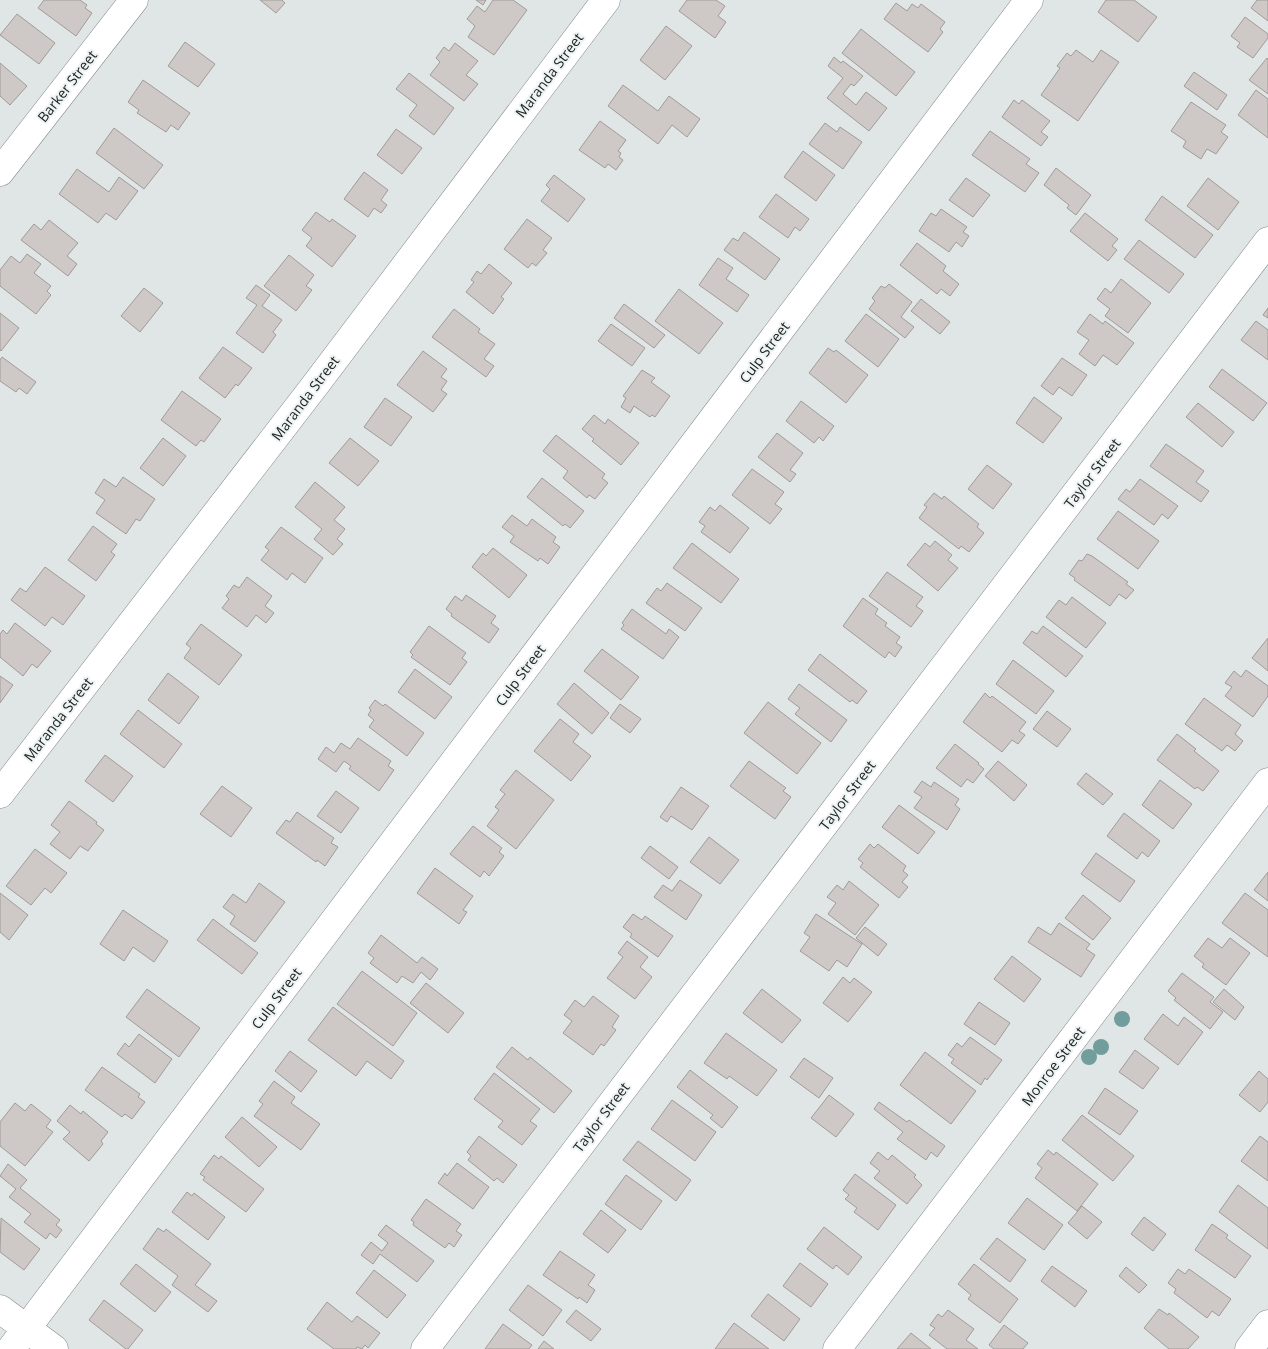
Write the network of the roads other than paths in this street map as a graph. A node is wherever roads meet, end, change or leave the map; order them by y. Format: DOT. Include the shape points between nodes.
graph roads {
  1 [pos="134,0"];
  2 [pos="606,0"];
  3 [pos="1029,0"];
  4 [pos="0,172"];
  5 [pos="1268,241"];
  6 [pos="1268,782"];
  7 [pos="0,794"];
  8 [pos="0,1308"];
  9 [pos="1268,1324"];
  10 [pos="19,1339"];
  11 [pos="54,1349"];
  12 [pos="425,1349"];
  13 [pos="837,1349"];
  14 [pos="1249,1349"];
  1 -- 4 [label="street, Barker Street"];
  2 -- 7 [label="street, Maranda Street" via="310,392"];
  3 -- 10 [label="street, Culp Street"];
  5 -- 12 [label="street, Taylor Street"];
  6 -- 13 [label="street, Monroe Street"];
  8 -- 10 [label="street"];
  9 -- 14 [label="street"];
  10 -- 11 [label="street"];
}
